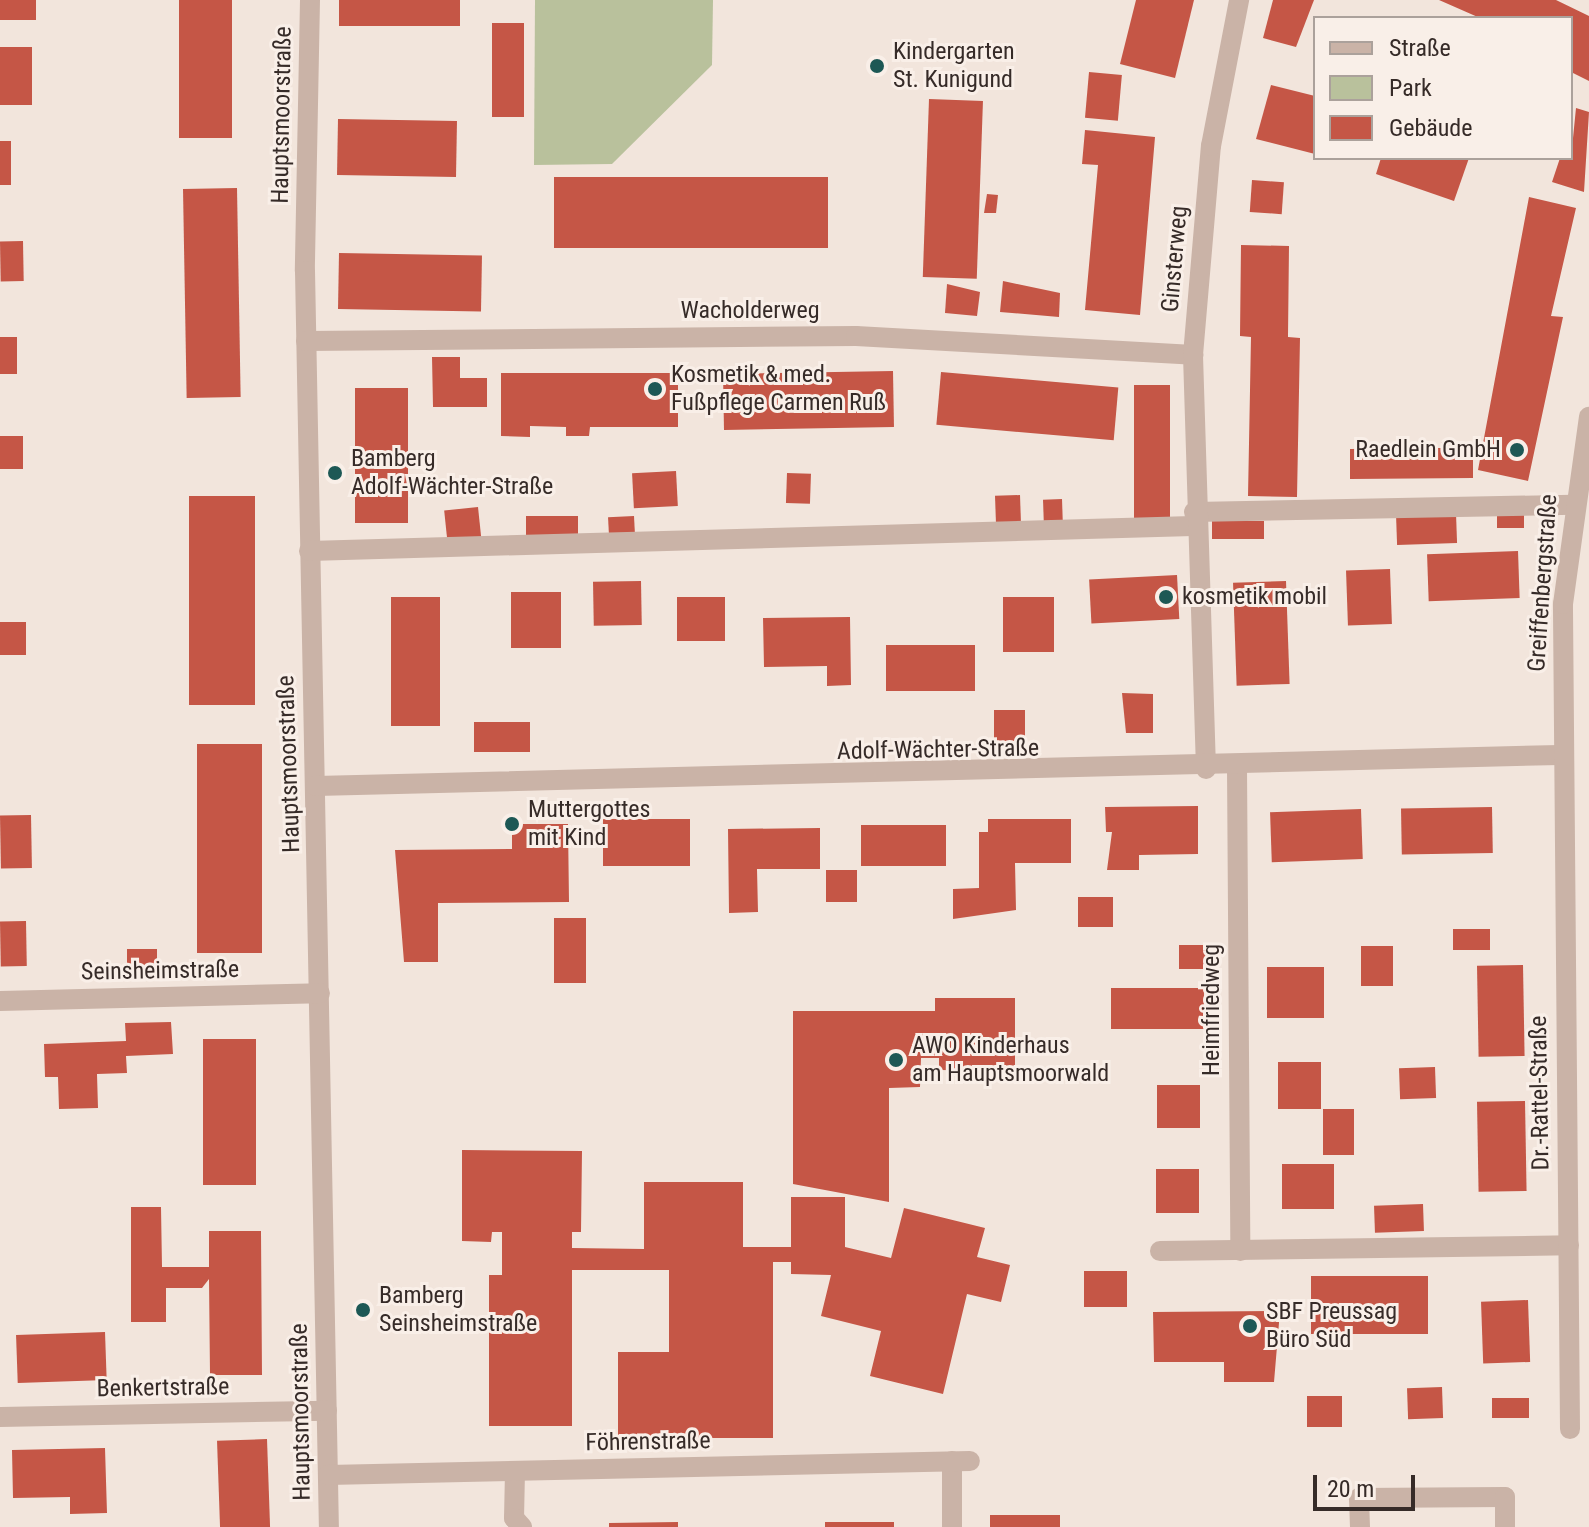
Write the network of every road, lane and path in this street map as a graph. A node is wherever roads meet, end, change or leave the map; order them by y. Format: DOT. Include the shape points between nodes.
graph roads {
  1 [pos="310,0"];
  2 [pos="1239,0"];
  3 [pos="306,341"];
  4 [pos="1193,355"];
  5 [pos="1589,417"];
  6 [pos="1573,505"];
  7 [pos="1194,519"];
  8 [pos="309,551"];
  9 [pos="1560,755"];
  10 [pos="1237,768"];
  11 [pos="1206,769"];
  12 [pos="316,786"];
  13 [pos="320,993"];
  14 [pos="0,1001"];
  15 [pos="1569,1245"];
  16 [pos="1160,1251"];
  17 [pos="1240,1251"];
  18 [pos="327,1411"];
  19 [pos="0,1417"];
  20 [pos="1570,1429"];
  21 [pos="515,1471"];
  22 [pos="328,1475"];
  23 [pos="329,1527"];
  24 [pos="522,1527"];
  25 [pos="952,1527"];
  26 [pos="1360,1527"];
  27 [pos="1505,1527"];
  1 -- 3 [label="street, Hauptsmoorstraße"];
  2 -- 4 [label="street, Ginsterweg" via="1211,146"];
  3 -- 4 [label="street, Wacholderweg" via="856,336"];
  3 -- 8 [label="street, Hauptsmoorstraße"];
  4 -- 7 [label="street, Ginsterweg"];
  5 -- 6 [label="street, Greiffenbergstraße"];
  6 -- 7 [label="street"];
  6 -- 9 [label="street, Greiffenbergstraße"];
  7 -- 8 [label="street"];
  7 -- 11 [label="street, Ginsterweg" via="1202,542"];
  8 -- 12 [label="street, Hauptsmoorstraße"];
  9 -- 10 [label="street, Adolf-Wächter-Straße"];
  9 -- 15 [label="street, Dr.-Rattel-Straße"];
  10 -- 11 [label="street, Adolf-Wächter-Straße"];
  10 -- 17 [label="street, Heimfriedweg"];
  11 -- 12 [label="street, Adolf-Wächter-Straße"];
  12 -- 13 [label="street, Hauptsmoorstraße"];
  13 -- 14 [label="street, Seinsheimstraße"];
  13 -- 18 [label="street, Hauptsmoorstraße"];
  15 -- 17 [label="street"];
  15 -- 20 [label="street, Dr.-Rattel-Straße"];
  16 -- 17 [label="street"];
  18 -- 19 [label="street, Benkertstraße"];
  18 -- 22 [label="street, Hauptsmoorstraße"];
  21 -- 22 [label="street, Föhrenstraße"];
  21 -- 24 [label="street" via="514,1518"];
  21 -- 25 [label="street, Föhrenstraße" via="961,1461"];
  22 -- 23 [label="street, Hauptsmoorstraße"];
  26 -- 27 [label="street" via="1359,1498 1505,1497"];
}
